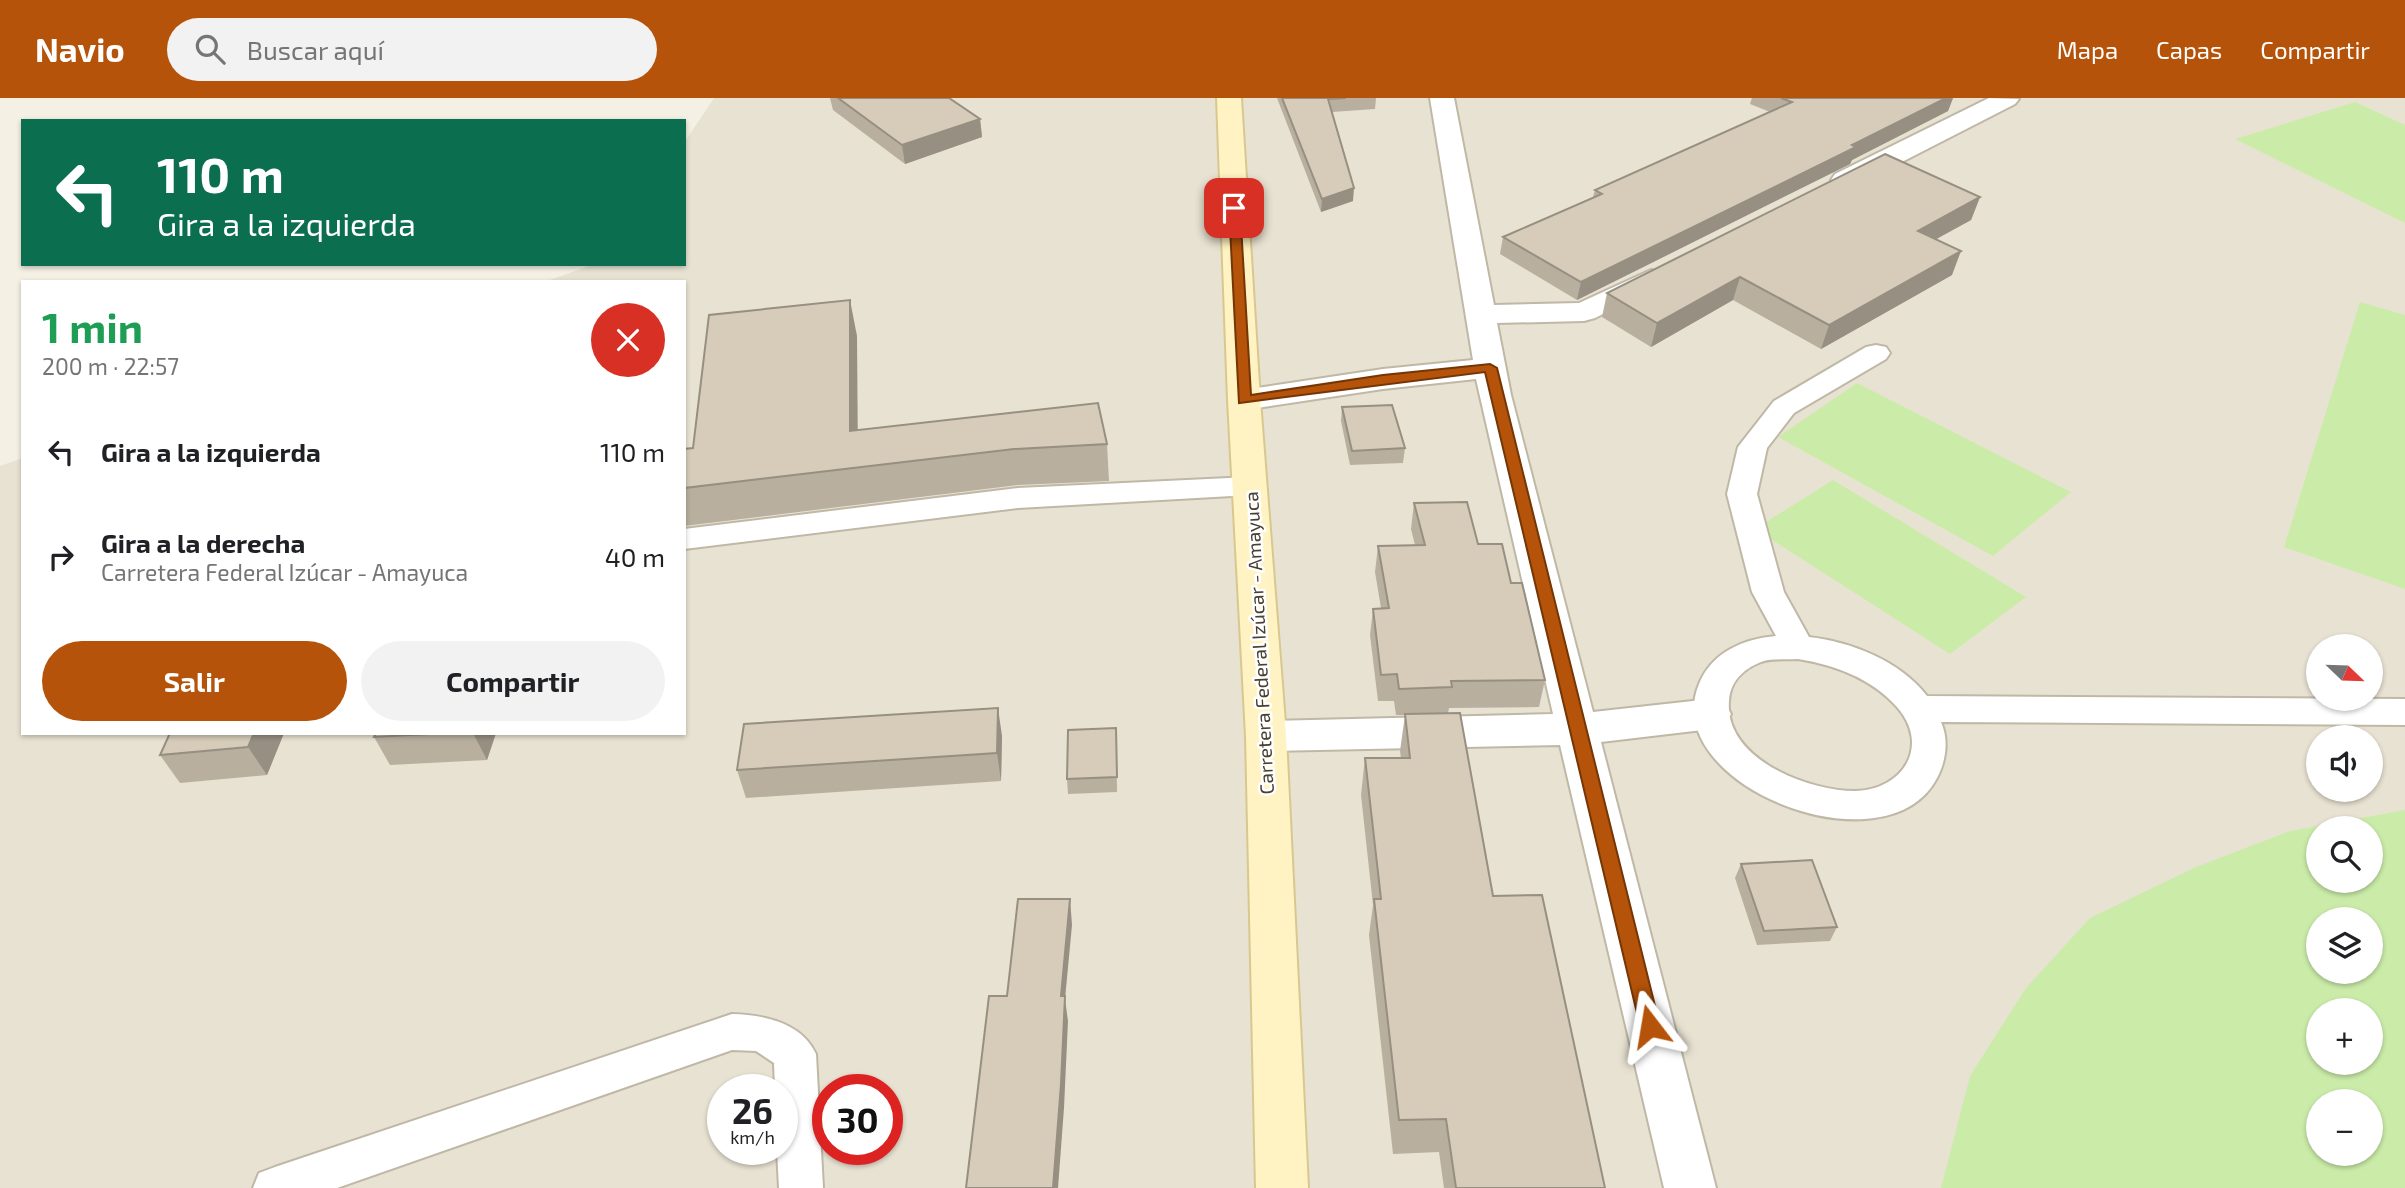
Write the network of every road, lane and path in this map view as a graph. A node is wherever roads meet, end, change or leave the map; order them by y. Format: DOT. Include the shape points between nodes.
graph roads {
  1 [pos="1229,98"];
  2 [pos="1442,98"];
  3 [pos="2006,99"];
  4 [pos="1820,193"];
  5 [pos="1671,268"];
  6 [pos="1480,314"];
  7 [pos="1876,353"];
  8 [pos="1490,368"];
  9 [pos="1244,400"];
  10 [pos="1250,486"];
  11 [pos="686,539"];
  12 [pos="1798,647"];
  13 [pos="1918,709"];
  14 [pos="2405,712"];
  15 [pos="1711,714"];
  16 [pos="1578,729"];
  17 [pos="1266,737"];
  18 [pos="275,1188"];
  19 [pos="801,1188"];
  20 [pos="1282,1188"];
  21 [pos="1690,1188"];
  1 -- 9 [label="main road, Carretera Federal Izúcar - Amayuca"];
  2 -- 6 [label="street"];
  3 -- 4 [label="street"];
  5 -- 6 [label="street" via="1584,312"];
  6 -- 8 [label="street"];
  7 -- 12 [label="lane" via="1784,407 1753,447 1742,494 1768,592"];
  8 -- 9 [label="street"];
  8 -- 16 [label="street"];
  9 -- 10 [label="main road, Carretera Federal Izúcar - Amayuca"];
  10 -- 11 [label="lane" via="1018,498"];
  10 -- 17 [label="main road, Carretera Federal Izúcar - Amayuca"];
  12 -- 13 [label="lane" via="1833,653 1867,666 1896,685"];
  12 -- 15 [label="lane" via="1766,649 1738,659 1719,675 1709,697"];
  13 -- 14 [label="lane"];
  13 -- 15 [label="lane" via="1929,736 1928,761 1915,783 1891,799 1858,805 1821,803 1783,792 1750,772 1726,748"];
  15 -- 16 [label="street"];
  16 -- 17 [label="street"];
  16 -- 21 [label="street"];
  17 -- 20 [label="main road, Carretera Federal Izúcar - Amayuca"];
  18 -- 19 [label="lane" via="732,1032 763,1033 795,1054"];
}
